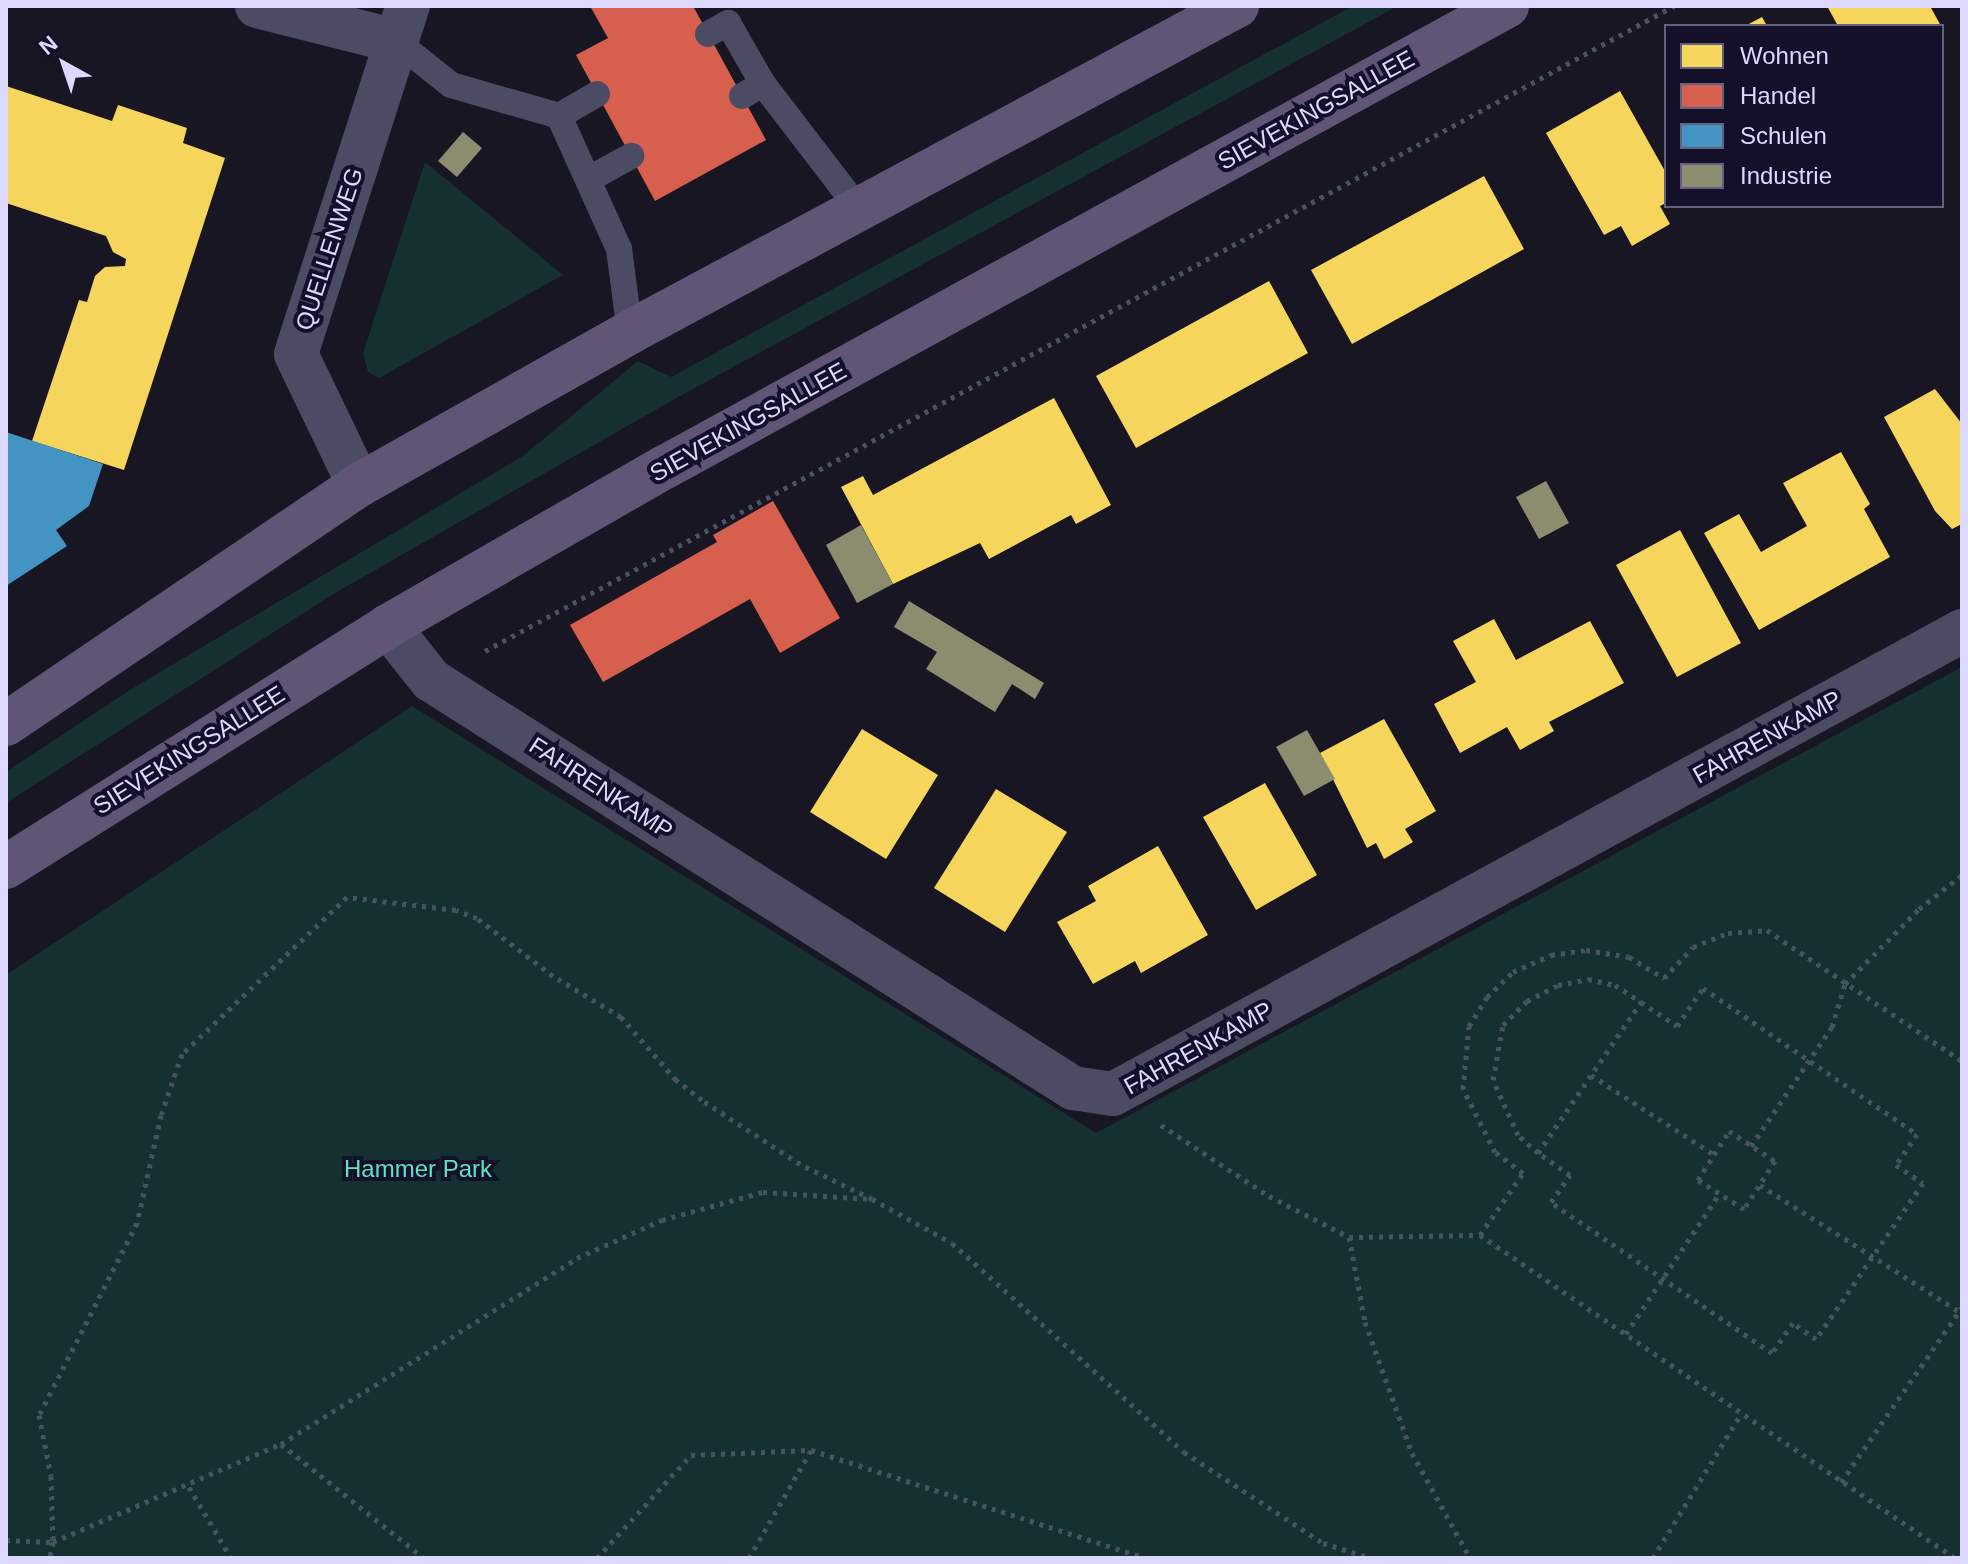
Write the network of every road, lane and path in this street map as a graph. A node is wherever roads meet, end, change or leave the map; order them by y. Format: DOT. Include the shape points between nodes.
graph roads {
  1 [pos="257,6"];
  2 [pos="1237,6"];
  3 [pos="1507,6"];
  4 [pos="1674,6"];
  5 [pos="402,23"];
  6 [pos="708,34"];
  7 [pos="597,94"];
  8 [pos="559,116"];
  9 [pos="631,156"];
  10 [pos="591,178"];
  11 [pos="859,209"];
  12 [pos="630,332"];
  13 [pos="359,485"];
  14 [pos="388,626"];
  15 [pos="1962,631"];
  16 [pos="431,680"];
  17 [pos="6,724"];
  18 [pos="6,867"];
  19 [pos="1962,875"];
  20 [pos="1845,984"];
  21 [pos="1641,1002"];
  22 [pos="1808,1061"];
  23 [pos="1962,1061"];
  24 [pos="1591,1075"];
  25 [pos="1113,1094"];
  26 [pos="1751,1146"];
  27 [pos="1538,1153"];
  28 [pos="1713,1154"];
  29 [pos="1760,1185"];
  30 [pos="1719,1194"];
  31 [pos="872,1199"];
  32 [pos="1480,1235"];
  33 [pos="1349,1237"];
  34 [pos="1873,1257"];
  35 [pos="1663,1279"];
  36 [pos="1961,1311"];
  37 [pos="1626,1334"];
  38 [pos="1741,1414"];
  39 [pos="281,1444"];
  40 [pos="811,1450"];
  41 [pos="1841,1482"];
  42 [pos="189,1487"];
  43 [pos="6,1540"];
  44 [pos="53,1542"];
  45 [pos="50,1558"];
  46 [pos="231,1558"];
  47 [pos="424,1558"];
  48 [pos="597,1558"];
  49 [pos="749,1558"];
  50 [pos="1145,1558"];
  51 [pos="1371,1558"];
  52 [pos="1470,1558"];
  53 [pos="1653,1558"];
  54 [pos="1955,1558"];
  1 -- 5 [label="street"];
  2 -- 11 [label="main road"];
  3 -- 14 [label="main road, SIEVEKINGSALLEE" via="679,460"];
  4 -- 16 [label="path"];
  5 -- 8 [label="lane" via="451,85"];
  5 -- 13 [label="street, QUELLENWEG" via="296,354"];
  6 -- 11 [label="lane" via="728,23 753,90"];
  7 -- 8 [label="lane"];
  8 -- 10 [label="lane"];
  9 -- 10 [label="lane"];
  10 -- 12 [label="lane" via="619,249"];
  11 -- 12 [label="main road"];
  12 -- 13 [label="main road"];
  13 -- 17 [label="main road"];
  14 -- 16 [label="street, FAHRENKAMP"];
  14 -- 18 [label="main road, SIEVEKINGSALLEE"];
  15 -- 25 [label="street, FAHRENKAMP"];
  16 -- 25 [label="street, FAHRENKAMP" via="1073,1088"];
  19 -- 20 [label="path" via="1919,909"];
  20 -- 22 [label="path" via="1832,1027"];
  20 -- 23 [label="path"];
  20 -- 32 [label="path" via="1767,930 1728,933 1693,947 1664,978 1629,957 1586,950 1551,955 1513,972 1469,1026 1464,1059 1463,1089 1477,1124 1495,1152 1523,1173"];
  21 -- 22 [label="path" via="1677,1026 1703,988"];
  21 -- 24 [label="path"];
  21 -- 27 [label="path" via="1615,985 1588,979 1558,985 1527,1001 1503,1025 1493,1080 1518,1135"];
  22 -- 26 [label="path"];
  22 -- 34 [label="path" via="1917,1134 1896,1165 1923,1183"];
  24 -- 27 [label="path"];
  24 -- 28 [label="path"];
  25 -- 33 [label="path" via="1269,1196"];
  26 -- 28 [label="path" via="1729,1131"];
  26 -- 29 [label="path" via="1775,1161"];
  27 -- 35 [label="path" via="1570,1175 1551,1202"];
  28 -- 30 [label="path" via="1698,1180"];
  29 -- 30 [label="path" via="1744,1209"];
  29 -- 34 [label="path"];
  30 -- 35 [label="path"];
  31 -- 39 [label="path" via="763,1192 662,1220 577,1258"];
  31 -- 44 [label="path" via="800,1164 702,1100 676,1080 621,1017 553,976 477,918 456,910 347,897 182,1054 161,1115 137,1223 39,1415 51,1476"];
  31 -- 51 [label="path" via="952,1243 1184,1452 1323,1543"];
  32 -- 33 [label="path"];
  32 -- 37 [label="path"];
  33 -- 52 [label="path" via="1365,1322 1412,1453"];
  34 -- 35 [label="path" via="1816,1339 1793,1323 1772,1353"];
  34 -- 36 [label="path"];
  35 -- 37 [label="path"];
  36 -- 41 [label="path"];
  37 -- 38 [label="path"];
  38 -- 41 [label="path"];
  38 -- 53 [label="path"];
  39 -- 42 [label="path"];
  39 -- 47 [label="path"];
  40 -- 48 [label="path" via="691,1455"];
  40 -- 49 [label="path"];
  40 -- 50 [label="path"];
  41 -- 54 [label="path"];
  42 -- 44 [label="path"];
  42 -- 46 [label="path"];
  43 -- 44 [label="path"];
  44 -- 45 [label="path"];
}
